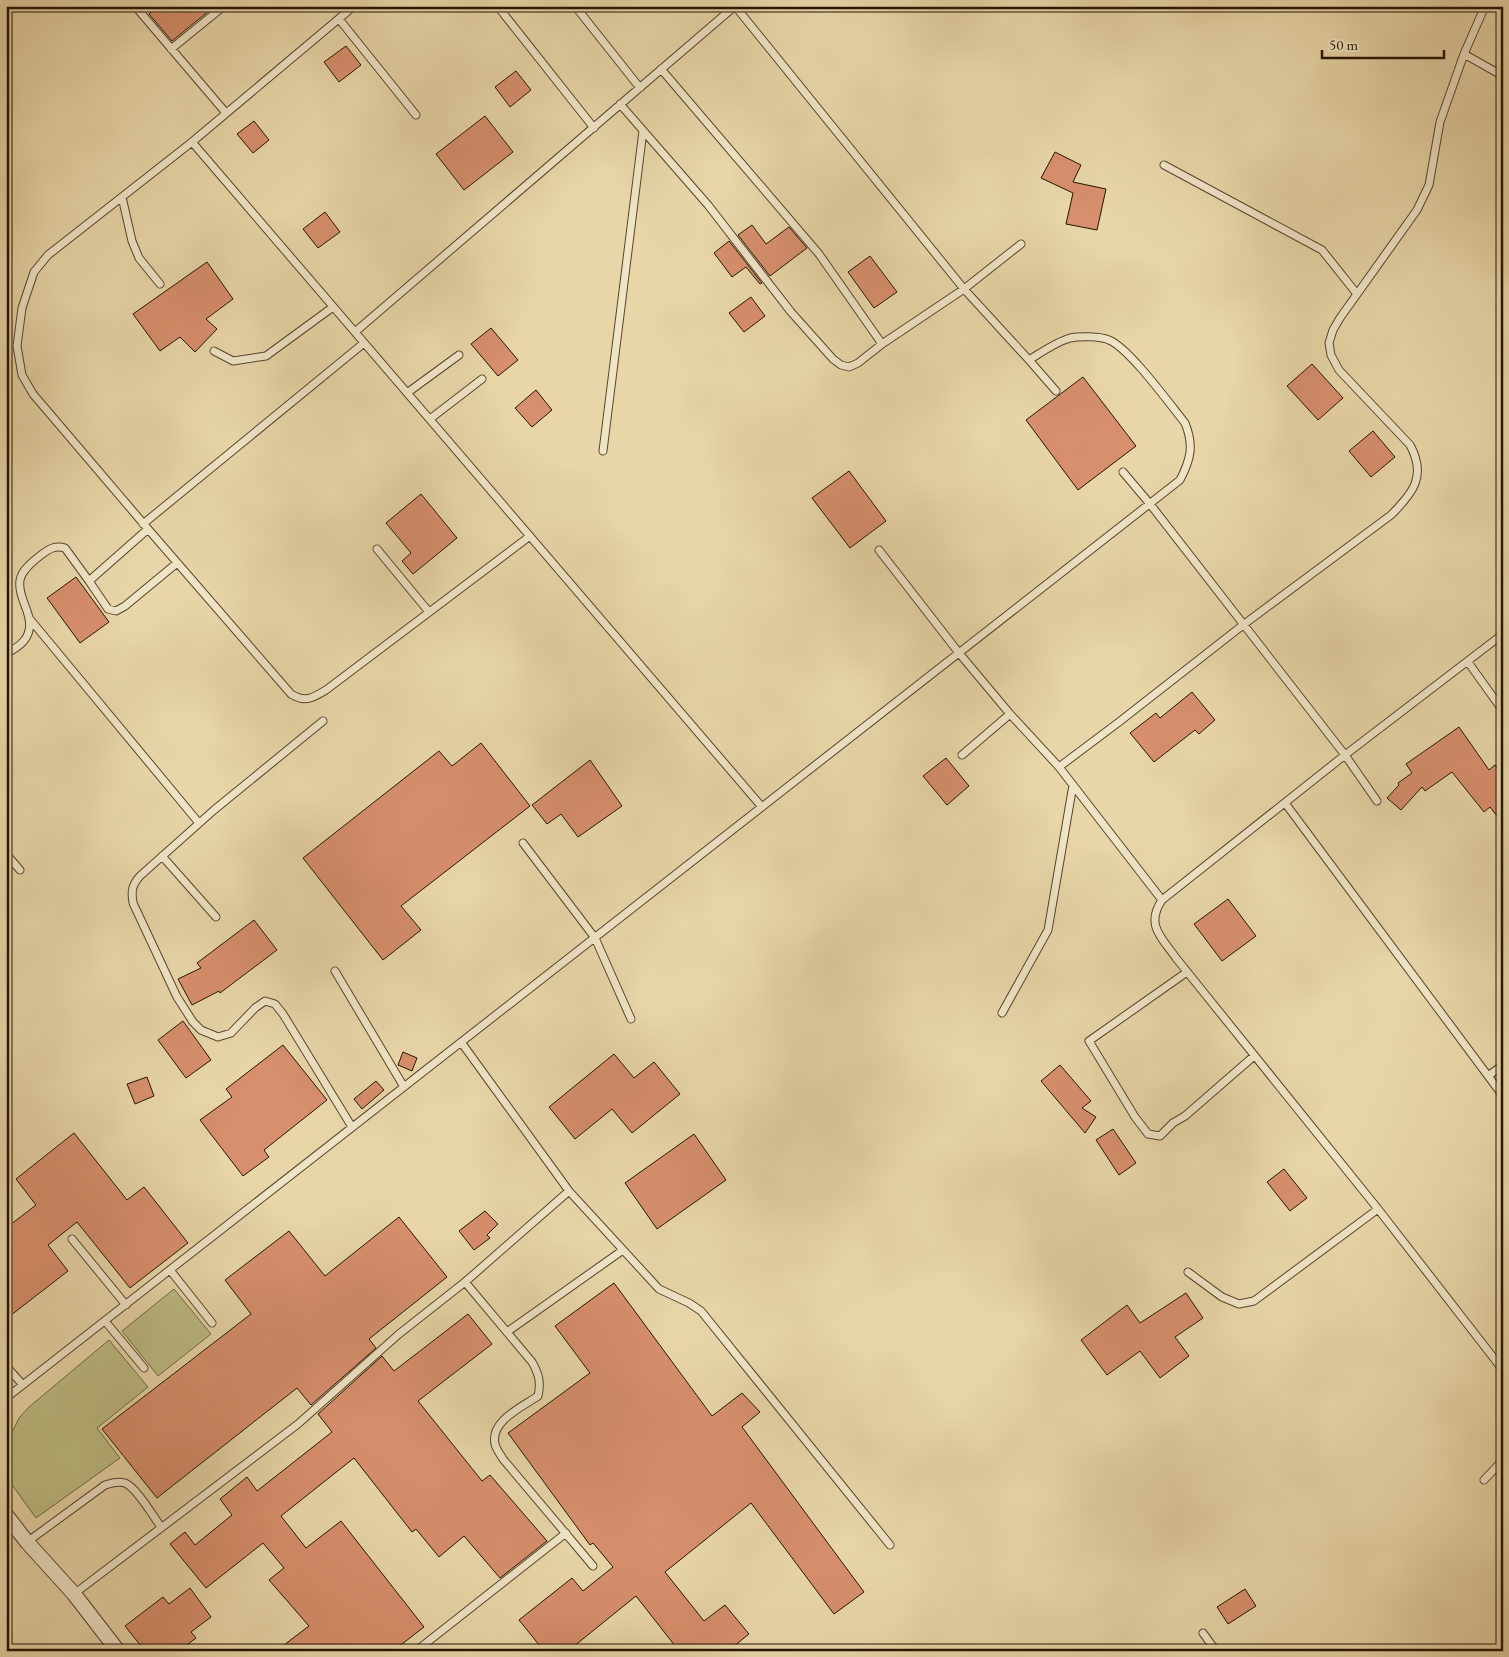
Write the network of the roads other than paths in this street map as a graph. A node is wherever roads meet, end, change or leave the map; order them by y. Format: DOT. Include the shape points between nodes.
graph roads {
  1 [pos="136,6"];
  2 [pos="224,6"];
  3 [pos="354,6"];
  4 [pos="575,6"];
  5 [pos="1486,6"];
  6 [pos="499,8"];
  7 [pos="339,19"];
  8 [pos="171,49"];
  9 [pos="1464,54"];
  10 [pos="661,69"];
  11 [pos="1503,76"];
  12 [pos="640,88"];
  13 [pos="620,104"];
  14 [pos="226,113"];
  15 [pos="416,115"];
  16 [pos="594,128"];
  17 [pos="643,131"];
  18 [pos="192,142"];
  19 [pos="1164,165"];
  20 [pos="122,197"];
  21 [pos="1021,244"];
  22 [pos="160,284"];
  23 [pos="964,289"];
  24 [pos="1357,294"];
  25 [pos="333,307"];
  26 [pos="355,332"];
  27 [pos="364,343"];
  28 [pos="882,344"];
  29 [pos="214,351"];
  30 [pos="458,355"];
  31 [pos="1029,360"];
  32 [pos="482,379"];
  33 [pos="1056,392"];
  34 [pos="407,393"];
  35 [pos="430,419"];
  36 [pos="603,451"];
  37 [pos="1123,472"];
  38 [pos="1150,504"];
  39 [pos="145,526"];
  40 [pos="530,536"];
  41 [pos="377,549"];
  42 [pos="879,550"];
  43 [pos="177,563"];
  44 [pos="89,581"];
  45 [pos="429,612"];
  46 [pos="29,618"];
  47 [pos="1243,625"];
  48 [pos="1503,634"];
  49 [pos="959,653"];
  50 [pos="6,654"];
  51 [pos="1468,662"];
  52 [pos="1503,711"];
  53 [pos="1010,714"];
  54 [pos="323,721"];
  55 [pos="962,755"];
  56 [pos="1345,755"];
  57 [pos="1059,767"];
  58 [pos="1073,786"];
  59 [pos="1377,801"];
  60 [pos="1285,803"];
  61 [pos="762,807"];
  62 [pos="199,823"];
  63 [pos="523,843"];
  64 [pos="6,854"];
  65 [pos="162,856"];
  66 [pos="20,870"];
  67 [pos="1162,900"];
  68 [pos="216,917"];
  69 [pos="595,938"];
  70 [pos="335,971"];
  71 [pos="1187,972"];
  72 [pos="1002,1013"];
  73 [pos="631,1019"];
  74 [pos="461,1042"];
  75 [pos="1254,1056"];
  76 [pos="1503,1066"];
  77 [pos="1488,1076"];
  78 [pos="404,1087"];
  79 [pos="1503,1096"];
  80 [pos="352,1127"];
  81 [pos="569,1191"];
  82 [pos="1378,1209"];
  83 [pos="72,1239"];
  84 [pos="622,1250"];
  85 [pos="170,1270"];
  86 [pos="1188,1272"];
  87 [pos="465,1282"];
  88 [pos="126,1305"];
  89 [pos="105,1321"];
  90 [pos="212,1323"];
  91 [pos="507,1332"];
  92 [pos="6,1366"];
  93 [pos="144,1368"];
  94 [pos="1503,1370"];
  95 [pos="23,1385"];
  96 [pos="6,1398"];
  97 [pos="1503,1460"];
  98 [pos="1484,1480"];
  99 [pos="6,1515"];
  100 [pos="161,1527"];
  101 [pos="566,1532"];
  102 [pos="28,1542"];
  103 [pos="890,1545"];
  104 [pos="593,1566"];
  105 [pos="74,1594"];
  106 [pos="1203,1633"];
  107 [pos="118,1651"];
  108 [pos="416,1651"];
  109 [pos="1216,1651"];
  1 -- 8 [label="lane"];
  2 -- 8 [label="lane"];
  3 -- 7 [label="lane"];
  4 -- 12 [label="lane"];
  5 -- 9 [label="lane"];
  6 -- 16 [label="lane"];
  7 -- 14 [label="lane"];
  7 -- 15 [label="lane"];
  8 -- 14 [label="lane"];
  9 -- 11 [label="lane"];
  9 -- 24 [label="lane" via="1440,122 1429,185 1417,210"];
  10 -- 12 [label="lane"];
  10 -- 23 [label="lane" via="735,6"];
  10 -- 28 [label="lane" via="820,254"];
  12 -- 13 [label="lane"];
  13 -- 16 [label="lane"];
  13 -- 17 [label="lane"];
  14 -- 18 [label="lane"];
  16 -- 26 [label="lane"];
  17 -- 28 [label="lane" via="708,205 791,312 834,359 849,366"];
  17 -- 36 [label="lane"];
  18 -- 20 [label="lane"];
  18 -- 25 [label="lane"];
  19 -- 24 [label="lane" via="1322,250"];
  20 -- 22 [label="lane" via="139,258"];
  20 -- 39 [label="lane" via="48,255 34,272 22,308 17,346 22,375 33,394"];
  21 -- 23 [label="lane"];
  23 -- 28 [label="lane"];
  23 -- 31 [label="lane"];
  24 -- 47 [label="lane" via="1332,330 1331,355 1339,370 1410,445 1418,471 1414,487 1391,515"];
  25 -- 26 [label="lane"];
  25 -- 29 [label="lane" via="266,356 233,361"];
  26 -- 27 [label="lane"];
  27 -- 34 [label="lane"];
  27 -- 39 [label="lane"];
  30 -- 34 [label="lane"];
  31 -- 33 [label="lane"];
  31 -- 38 [label="lane" via="1065,340 1087,336 1109,339 1127,353 1185,423 1191,436 1190,453 1180,480"];
  32 -- 35 [label="lane"];
  34 -- 35 [label="lane"];
  35 -- 40 [label="lane"];
  37 -- 38 [label="lane"];
  38 -- 47 [label="lane"];
  38 -- 49 [label="lane"];
  39 -- 43 [label="lane"];
  39 -- 44 [label="lane"];
  40 -- 45 [label="lane"];
  40 -- 61 [label="lane"];
  41 -- 45 [label="lane"];
  42 -- 49 [label="lane"];
  43 -- 44 [label="lane" via="116,612 108,609"];
  43 -- 45 [label="lane" via="291,694 304,700 326,690"];
  44 -- 46 [label="lane" via="65,548 51,548 20,576 21,595"];
  46 -- 50 [label="lane" via="27,639"];
  46 -- 62 [label="lane"];
  47 -- 56 [label="lane"];
  47 -- 57 [label="lane"];
  48 -- 51 [label="lane"];
  49 -- 53 [label="lane"];
  49 -- 61 [label="lane"];
  51 -- 52 [label="lane"];
  51 -- 56 [label="lane"];
  53 -- 55 [label="lane"];
  53 -- 57 [label="lane"];
  54 -- 62 [label="lane"];
  56 -- 59 [label="lane"];
  56 -- 60 [label="lane"];
  57 -- 58 [label="lane"];
  58 -- 67 [label="lane"];
  58 -- 72 [label="lane" via="1048,930"];
  60 -- 67 [label="lane"];
  60 -- 77 [label="lane"];
  61 -- 69 [label="lane"];
  62 -- 65 [label="lane"];
  63 -- 69 [label="lane"];
  64 -- 66 [label="lane"];
  65 -- 68 [label="lane"];
  65 -- 80 [label="lane" via="134,884 131,892 133,903 177,997 193,1022 218,1037 231,1033 265,1001 275,1004"];
  67 -- 71 [label="lane" via="1156,909 1154,925"];
  69 -- 73 [label="lane"];
  69 -- 74 [label="lane"];
  70 -- 78 [label="lane"];
  71 -- 75 [label="lane"];
  71 -- 75 [label="lane" via="1089,1041 1134,1117 1148,1134 1160,1136"];
  74 -- 78 [label="lane"];
  74 -- 81 [label="lane"];
  75 -- 82 [label="lane"];
  76 -- 77 [label="lane"];
  77 -- 79 [label="lane"];
  78 -- 80 [label="lane"];
  80 -- 85 [label="lane"];
  81 -- 84 [label="lane"];
  81 -- 87 [label="lane"];
  82 -- 86 [label="lane" via="1254,1301 1239,1304 1222,1297"];
  82 -- 94 [label="lane"];
  83 -- 88 [label="lane"];
  84 -- 91 [label="lane"];
  84 -- 103 [label="lane" via="659,1290 690,1303 700,1311"];
  85 -- 88 [label="lane"];
  85 -- 90 [label="lane"];
  87 -- 91 [label="lane"];
  87 -- 100 [label="lane" via="399,1334 298,1424"];
  88 -- 89 [label="lane"];
  89 -- 93 [label="lane"];
  89 -- 95 [label="lane"];
  91 -- 101 [label="lane" via="537,1371 540,1385 538,1396 501,1421 495,1433 495,1444 503,1459"];
  92 -- 95 [label="lane"];
  95 -- 96 [label="lane"];
  97 -- 98 [label="lane"];
  99 -- 102 [label="street"];
  100 -- 102 [label="lane" via="136,1492 127,1484 117,1482 106,1485"];
  100 -- 105 [label="lane"];
  101 -- 104 [label="lane"];
  101 -- 108 [label="lane"];
  102 -- 105 [label="street"];
  105 -- 107 [label="street"];
  106 -- 109 [label="lane"];
}
